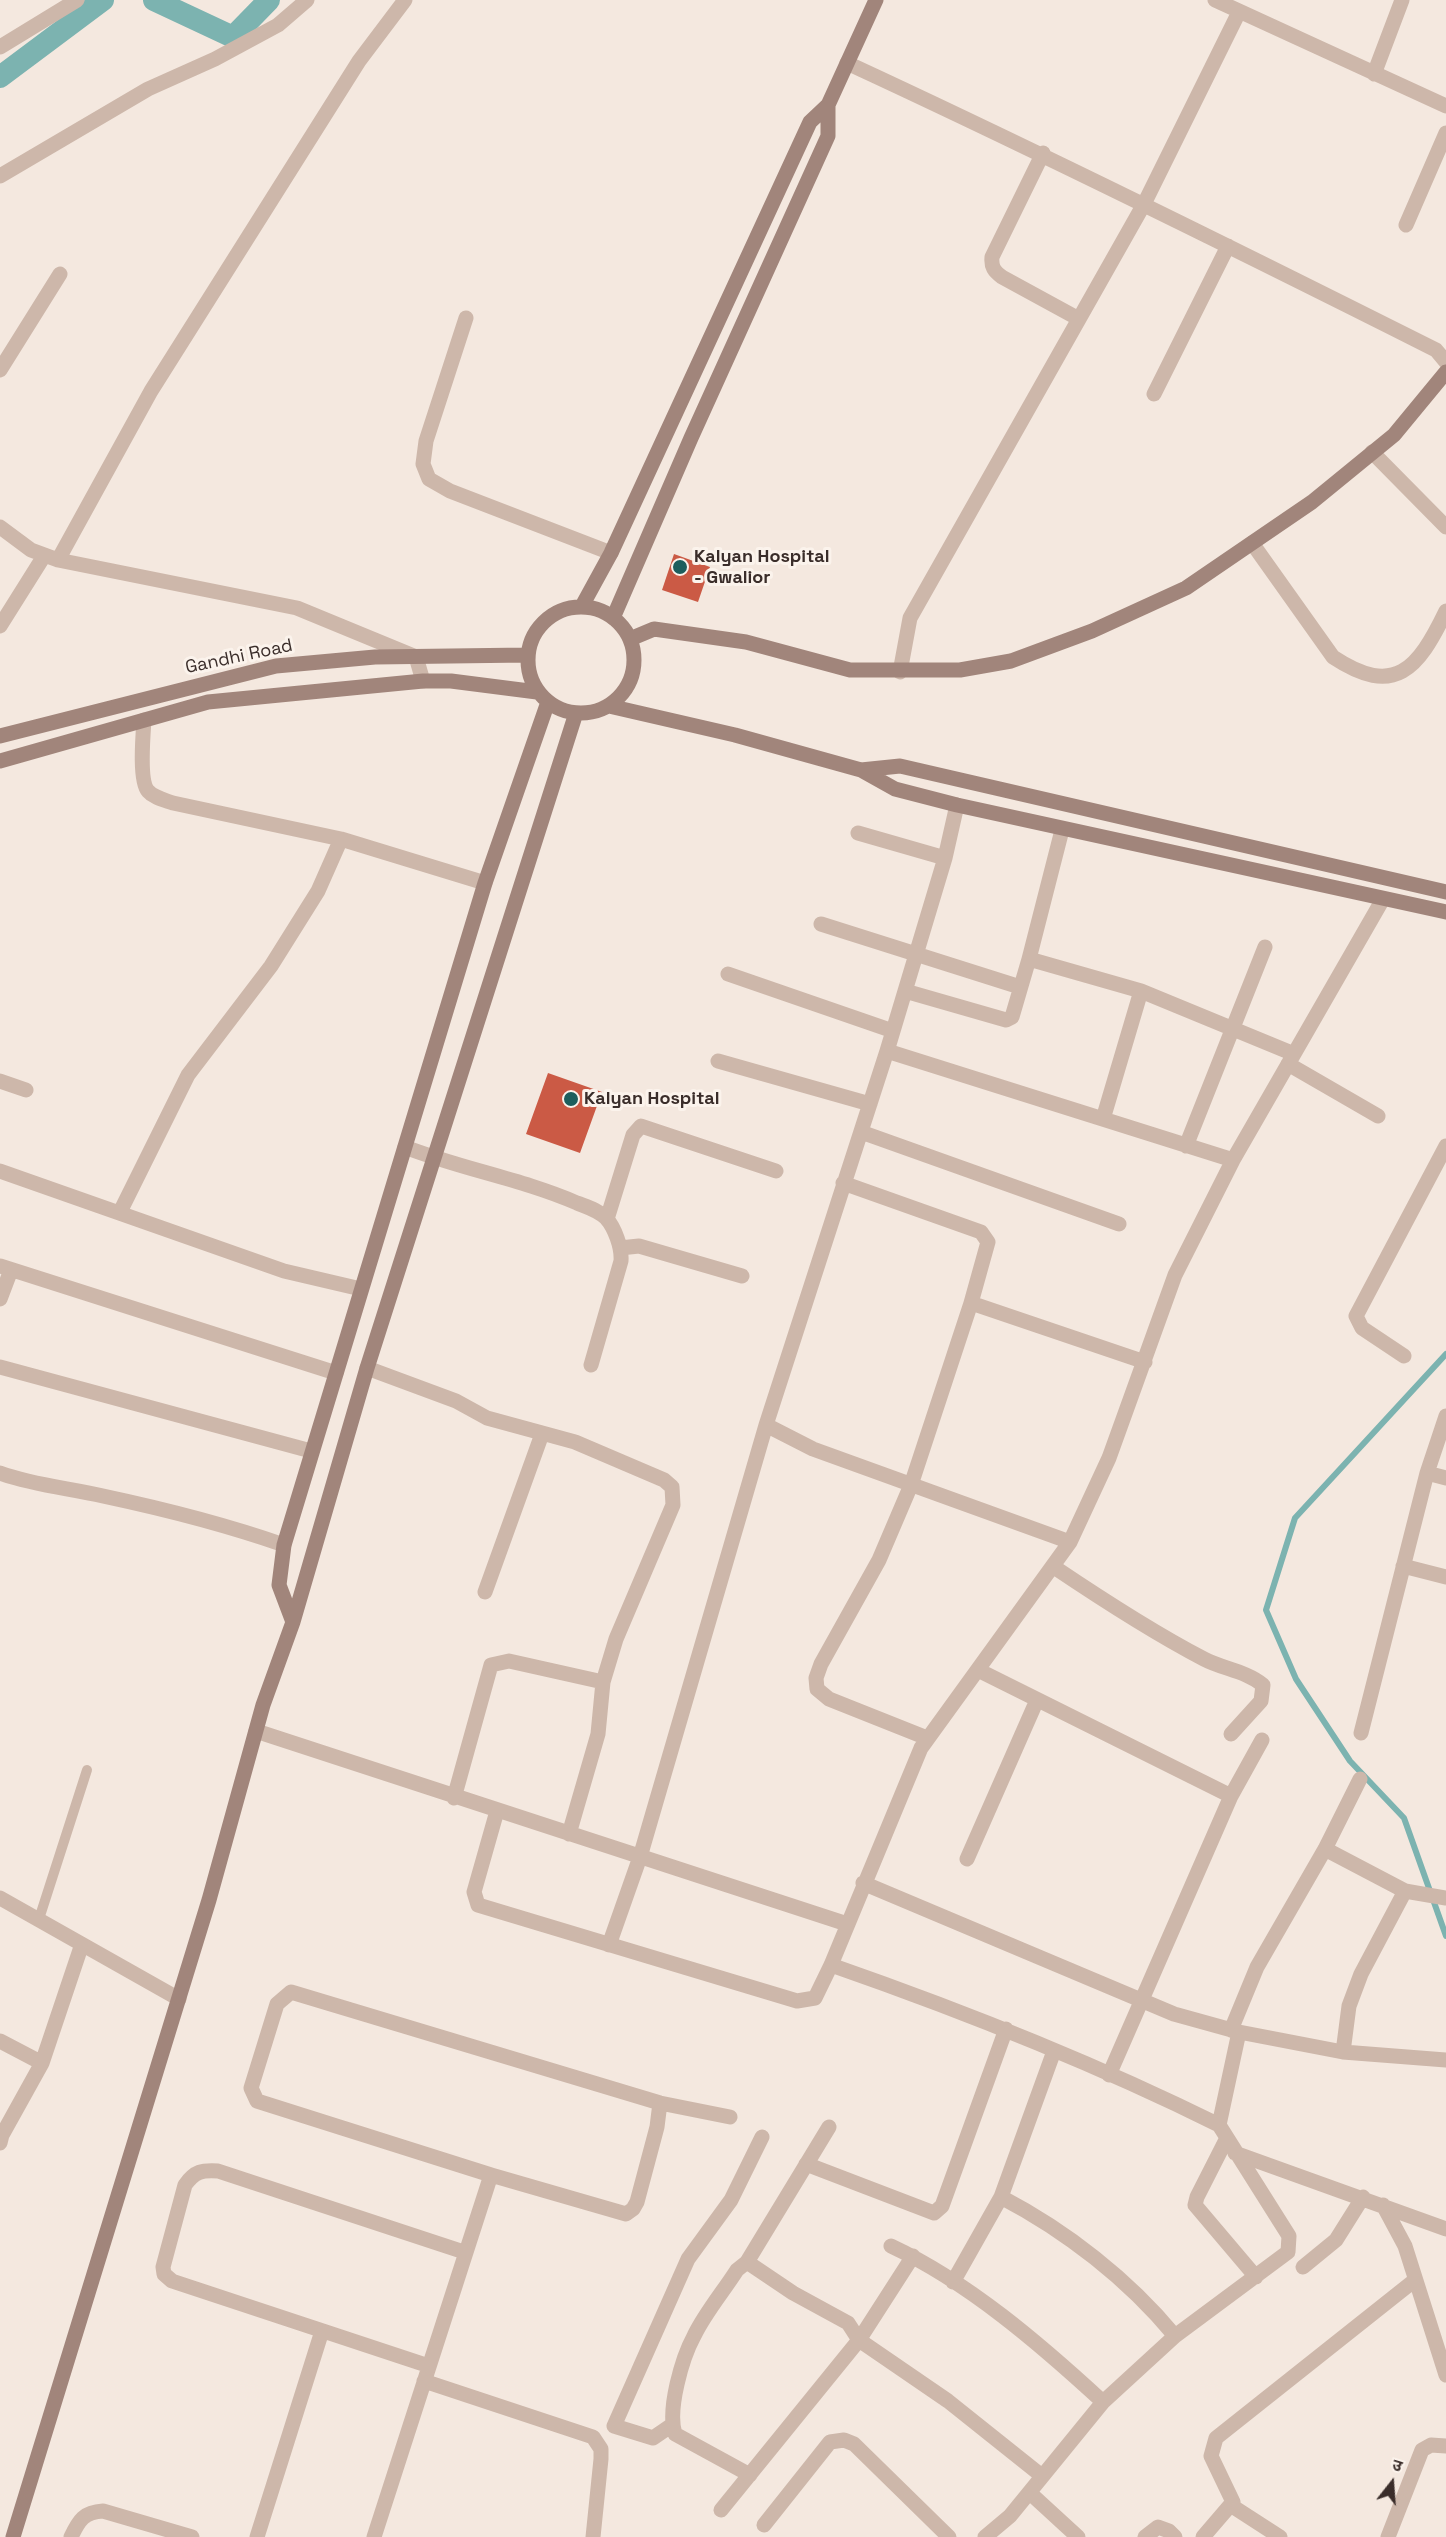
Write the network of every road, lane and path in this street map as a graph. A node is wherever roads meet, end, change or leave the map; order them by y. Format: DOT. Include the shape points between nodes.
graph roads {
  1 [pos="77,0"];
  2 [pos="307,0"];
  3 [pos="405,0"];
  4 [pos="876,0"];
  5 [pos="1215,0"];
  6 [pos="1402,0"];
  7 [pos="1239,12"];
  8 [pos="0,47"];
  9 [pos="847,63"];
  10 [pos="1374,74"];
  11 [pos="828,105"];
  12 [pos="1446,106"];
  13 [pos="1446,133"];
  14 [pos="1043,153"];
  15 [pos="0,176"];
  16 [pos="1144,204"];
  17 [pos="1406,225"];
  18 [pos="1228,246"];
  19 [pos="60,274"];
  20 [pos="466,318"];
  21 [pos="1078,319"];
  22 [pos="1446,362"];
  23 [pos="0,370"];
  24 [pos="1446,372"];
  25 [pos="1154,394"];
  26 [pos="1372,452"];
  27 [pos="0,527"];
  28 [pos="1446,527"];
  29 [pos="1252,543"];
  30 [pos="611,553"];
  31 [pos="51,558"];
  32 [pos="582,606"];
  33 [pos="1446,611"];
  34 [pos="613,618"];
  35 [pos="0,626"];
  36 [pos="630,639"];
  37 [pos="527,655"];
  38 [pos="416,657"];
  39 [pos="900,672"];
  40 [pos="423,681"];
  41 [pos="543,697"];
  42 [pos="609,706"];
  43 [pos="576,713"];
  44 [pos="144,720"];
  45 [pos="0,736"];
  46 [pos="0,761"];
  47 [pos="861,770"];
  48 [pos="957,805"];
  49 [pos="1062,830"];
  50 [pos="858,833"];
  51 [pos="341,839"];
  52 [pos="945,858"];
  53 [pos="485,883"];
  54 [pos="1446,892"];
  55 [pos="1383,899"];
  56 [pos="1446,912"];
  57 [pos="821,924"];
  58 [pos="1265,947"];
  59 [pos="917,954"];
  60 [pos="1029,959"];
  61 [pos="728,974"];
  62 [pos="1020,987"];
  63 [pos="905,991"];
  64 [pos="1140,991"];
  65 [pos="1231,1028"];
  66 [pos="893,1031"];
  67 [pos="887,1051"];
  68 [pos="1291,1059"];
  69 [pos="718,1061"];
  70 [pos="0,1081"];
  71 [pos="26,1090"];
  72 [pos="870,1104"];
  73 [pos="1378,1116"];
  74 [pos="1103,1119"];
  75 [pos="861,1132"];
  76 [pos="1186,1146"];
  77 [pos="1446,1146"];
  78 [pos="405,1147"];
  79 [pos="434,1158"];
  80 [pos="1233,1160"];
  81 [pos="0,1171"];
  82 [pos="777,1171"];
  83 [pos="843,1183"];
  84 [pos="120,1212"];
  85 [pos="607,1219"];
  86 [pos="1119,1224"];
  87 [pos="620,1248"];
  88 [pos="5,1268"];
  89 [pos="742,1276"];
  90 [pos="362,1289"];
  91 [pos="0,1299"];
  92 [pos="971,1303"];
  93 [pos="1404,1356"];
  94 [pos="1145,1362"];
  95 [pos="591,1365"];
  96 [pos="0,1367"];
  97 [pos="367,1368"];
  98 [pos="336,1373"];
  99 [pos="1446,1416"];
  100 [pos="766,1425"];
  101 [pos="542,1434"];
  102 [pos="311,1450"];
  103 [pos="0,1473"];
  104 [pos="1427,1473"];
  105 [pos="1446,1478"];
  106 [pos="911,1485"];
  107 [pos="1070,1542"];
  108 [pos="284,1545"];
  109 [pos="1403,1566"];
  110 [pos="1054,1567"];
  111 [pos="1446,1577"];
  112 [pos="486,1592"];
  113 [pos="293,1622"];
  114 [pos="978,1670"];
  115 [pos="603,1682"];
  116 [pos="1037,1700"];
  117 [pos="256,1731"];
  118 [pos="1361,1733"];
  119 [pos="1231,1734"];
  120 [pos="927,1738"];
  121 [pos="1262,1740"];
  122 [pos="87,1770"];
  123 [pos="1360,1779"];
  124 [pos="1231,1796"];
  125 [pos="454,1798"];
  126 [pos="497,1811"];
  127 [pos="569,1834"];
  128 [pos="1325,1849"];
  129 [pos="640,1857"];
  130 [pos="967,1859"];
  131 [pos="863,1883"];
  132 [pos="1410,1893"];
  133 [pos="0,1898"];
  134 [pos="1440,1898"];
  135 [pos="39,1919"];
  136 [pos="847,1924"];
  137 [pos="82,1944"];
  138 [pos="609,1944"];
  139 [pos="831,1965"];
  140 [pos="179,1999"];
  141 [pos="1140,2001"];
  142 [pos="1006,2029"];
  143 [pos="1235,2031"];
  144 [pos="0,2041"];
  145 [pos="1054,2051"];
  146 [pos="1343,2052"];
  147 [pos="1446,2060"];
  148 [pos="42,2063"];
  149 [pos="1109,2075"];
  150 [pos="660,2103"];
  151 [pos="730,2117"];
  152 [pos="829,2127"];
  153 [pos="1223,2132"];
  154 [pos="762,2137"];
  155 [pos="0,2143"];
  156 [pos="1235,2153"];
  157 [pos="806,2164"];
  158 [pos="491,2175"];
  159 [pos="1001,2197"];
  160 [pos="1363,2198"];
  161 [pos="1383,2205"];
  162 [pos="1446,2229"];
  163 [pos="891,2246"];
  164 [pos="464,2252"];
  165 [pos="913,2256"];
  166 [pos="747,2262"];
  167 [pos="1302,2267"];
  168 [pos="1256,2277"];
  169 [pos="1415,2280"];
  170 [pos="953,2282"];
  171 [pos="322,2331"];
  172 [pos="1175,2336"];
  173 [pos="859,2340"];
  174 [pos="429,2366"];
  175 [pos="1446,2375"];
  176 [pos="424,2381"];
  177 [pos="1103,2402"];
  178 [pos="672,2425"];
  179 [pos="1446,2446"];
  180 [pos="750,2475"];
  181 [pos="1042,2476"];
  182 [pos="1030,2493"];
  183 [pos="1232,2506"];
  184 [pos="721,2510"];
  185 [pos="764,2525"];
  186 [pos="13,2537"];
  187 [pos="71,2537"];
  188 [pos="192,2537"];
  189 [pos="257,2537"];
  190 [pos="374,2537"];
  191 [pos="593,2537"];
  192 [pos="949,2537"];
  193 [pos="985,2537"];
  194 [pos="1078,2537"];
  195 [pos="1145,2537"];
  196 [pos="1175,2537"];
  197 [pos="1203,2537"];
  198 [pos="1280,2537"];
  199 [pos="1388,2537"];
  1 -- 8 [label="street"];
  2 -- 15 [label="street" via="278,25 148,89"];
  3 -- 31 [label="street" via="359,61"];
  4 -- 9 [label="main road"];
  5 -- 7 [label="street"];
  6 -- 10 [label="street"];
  7 -- 10 [label="street"];
  7 -- 16 [label="street"];
  9 -- 11 [label="main road"];
  9 -- 14 [label="street"];
  10 -- 12 [label="street"];
  11 -- 30 [label="main road" via="810,122"];
  11 -- 34 [label="main road" via="828,136"];
  13 -- 17 [label="street"];
  14 -- 16 [label="street"];
  14 -- 21 [label="street" via="991,264 1002,277"];
  16 -- 18 [label="street"];
  16 -- 21 [label="street"];
  18 -- 22 [label="street" via="1436,350"];
  18 -- 25 [label="street"];
  19 -- 23 [label="street"];
  20 -- 30 [label="street" via="426,441 423,464 429,479 450,491"];
  21 -- 39 [label="street" via="910,618"];
  24 -- 26 [label="main road" via="1394,435"];
  26 -- 28 [label="street"];
  26 -- 29 [label="main road" via="1312,502"];
  27 -- 31 [label="street"];
  29 -- 33 [label="street" via="1333,657 1370,675 1393,677 1409,668 1424,652"];
  29 -- 39 [label="main road" via="1186,588 1092,631 1011,661 960,670"];
  30 -- 32 [label="main road"];
  31 -- 35 [label="street"];
  31 -- 38 [label="street" via="297,608"];
  32 -- 34 [label="main road"];
  32 -- 37 [label="main road" via="551,615 531,640"];
  34 -- 36 [label="main road"];
  36 -- 39 [label="main road" via="654,629 746,642 850,669"];
  36 -- 42 [label="main road" via="634,669 629,684"];
  37 -- 38 [label="main road, Gandhi Road"];
  37 -- 41 [label="main road" via="528,668"];
  38 -- 40 [label="street"];
  38 -- 45 [label="main road, Gandhi Road" via="276,666"];
  40 -- 41 [label="main road" via="451,681"];
  40 -- 44 [label="main road" via="208,702"];
  41 -- 43 [label="main road"];
  41 -- 53 [label="main road"];
  42 -- 43 [label="main road"];
  42 -- 47 [label="main road"];
  43 -- 79 [label="main road"];
  44 -- 46 [label="main road"];
  44 -- 51 [label="street" via="143,780 146,790 156,797"];
  47 -- 48 [label="main road" via="895,789"];
  47 -- 54 [label="main road" via="900,766"];
  48 -- 49 [label="main road"];
  48 -- 52 [label="street"];
  49 -- 55 [label="main road"];
  49 -- 60 [label="street"];
  50 -- 52 [label="street"];
  51 -- 53 [label="street"];
  51 -- 84 [label="street" via="318,891 271,966 188,1075"];
  52 -- 59 [label="street"];
  53 -- 78 [label="main road"];
  55 -- 56 [label="main road"];
  55 -- 68 [label="street"];
  57 -- 59 [label="street"];
  58 -- 65 [label="street"];
  59 -- 62 [label="street"];
  59 -- 63 [label="street"];
  60 -- 62 [label="street"];
  60 -- 64 [label="street"];
  61 -- 66 [label="street"];
  62 -- 63 [label="street" via="1012,1017 1006,1020"];
  63 -- 66 [label="street"];
  64 -- 65 [label="street"];
  64 -- 74 [label="street"];
  65 -- 68 [label="street"];
  65 -- 76 [label="street"];
  66 -- 67 [label="street"];
  67 -- 72 [label="street"];
  67 -- 74 [label="street"];
  68 -- 73 [label="street"];
  68 -- 80 [label="street"];
  69 -- 72 [label="street"];
  70 -- 71 [label="street"];
  72 -- 75 [label="street"];
  74 -- 76 [label="street"];
  75 -- 83 [label="street"];
  75 -- 86 [label="street"];
  76 -- 80 [label="street"];
  77 -- 93 [label="street" via="1356,1316 1362,1328"];
  78 -- 79 [label="street"];
  78 -- 90 [label="main road"];
  79 -- 85 [label="street" via="549,1191"];
  79 -- 97 [label="main road"];
  80 -- 94 [label="street" via="1175,1275"];
  81 -- 84 [label="street"];
  82 -- 85 [label="street" via="641,1126 633,1135"];
  83 -- 92 [label="street" via="981,1232 988,1242 987,1250"];
  83 -- 100 [label="street"];
  84 -- 90 [label="street" via="284,1271"];
  85 -- 87 [label="street"];
  87 -- 89 [label="street" via="639,1246"];
  87 -- 95 [label="street" via="621,1261"];
  88 -- 91 [label="street"];
  88 -- 98 [label="street"];
  90 -- 98 [label="main road"];
  92 -- 94 [label="street"];
  92 -- 106 [label="street"];
  94 -- 107 [label="street" via="1109,1458"];
  96 -- 102 [label="street"];
  97 -- 101 [label="street" via="456,1401 487,1418"];
  97 -- 113 [label="main road"];
  98 -- 102 [label="main road"];
  99 -- 104 [label="street"];
  100 -- 106 [label="street" via="813,1449"];
  100 -- 129 [label="street"];
  101 -- 112 [label="street"];
  101 -- 115 [label="street" via="574,1442 664,1480 672,1487 673,1505 616,1639"];
  102 -- 108 [label="main road"];
  103 -- 108 [label="street" via="229,1525"];
  104 -- 105 [label="street"];
  104 -- 109 [label="street"];
  106 -- 107 [label="street"];
  106 -- 120 [label="street" via="879,1560 816,1678 817,1689 829,1699"];
  107 -- 110 [label="street"];
  108 -- 113 [label="main road" via="279,1585"];
  109 -- 111 [label="street"];
  109 -- 118 [label="street"];
  110 -- 114 [label="street"];
  110 -- 119 [label="street" via="1151,1630 1263,1685 1262,1701"];
  113 -- 117 [label="main road"];
  114 -- 116 [label="street"];
  114 -- 120 [label="street"];
  115 -- 125 [label="street" via="509,1661 491,1665"];
  115 -- 127 [label="street" via="598,1734"];
  116 -- 124 [label="street"];
  116 -- 130 [label="street"];
  117 -- 125 [label="street"];
  117 -- 140 [label="main road"];
  120 -- 131 [label="street"];
  121 -- 124 [label="street"];
  122 -- 135 [label="lane"];
  123 -- 128 [label="street"];
  124 -- 141 [label="street"];
  125 -- 126 [label="street"];
  126 -- 127 [label="street"];
  126 -- 138 [label="street" via="474,1892 478,1905"];
  127 -- 129 [label="street"];
  128 -- 132 [label="street"];
  128 -- 143 [label="street" via="1257,1968"];
  129 -- 136 [label="street"];
  129 -- 138 [label="street"];
  131 -- 136 [label="street"];
  131 -- 141 [label="street"];
  132 -- 134 [label="street"];
  132 -- 146 [label="street" via="1357,1983 1349,2006"];
  133 -- 135 [label="street"];
  135 -- 137 [label="street"];
  136 -- 139 [label="street"];
  137 -- 140 [label="street"];
  137 -- 148 [label="street"];
  138 -- 139 [label="street" via="804,2002 815,1998"];
  139 -- 142 [label="street"];
  140 -- 186 [label="main road"];
  141 -- 143 [label="street"];
  141 -- 149 [label="street"];
  142 -- 145 [label="street"];
  142 -- 157 [label="street" via="942,2206 934,2213"];
  143 -- 146 [label="street"];
  143 -- 153 [label="street"];
  144 -- 148 [label="street"];
  145 -- 149 [label="street"];
  145 -- 159 [label="street"];
  146 -- 147 [label="street"];
  148 -- 155 [label="street"];
  149 -- 153 [label="street"];
  150 -- 151 [label="street"];
  150 -- 158 [label="street" via="637,2202 626,2214"];
  150 -- 158 [label="street" via="299,1993 282,1997 251,2088 257,2101"];
  152 -- 157 [label="street"];
  153 -- 156 [label="street"];
  153 -- 168 [label="street" via="1195,2205"];
  154 -- 178 [label="street" via="731,2200 688,2259 614,2426 653,2438"];
  156 -- 160 [label="street"];
  156 -- 168 [label="street" via="1289,2236 1288,2252"];
  157 -- 166 [label="street"];
  158 -- 164 [label="street"];
  159 -- 170 [label="street"];
  159 -- 172 [label="street" via="1042,2219 1117,2277"];
  160 -- 161 [label="street"];
  160 -- 167 [label="street" via="1335,2240"];
  161 -- 162 [label="street"];
  161 -- 169 [label="street" via="1406,2247"];
  163 -- 165 [label="street"];
  164 -- 171 [label="street" via="218,2171 193,2173 185,2185 164,2274 172,2282"];
  164 -- 174 [label="street"];
  165 -- 170 [label="street"];
  165 -- 173 [label="street"];
  166 -- 173 [label="street" via="848,2323"];
  166 -- 178 [label="street" via="737,2270 694,2336 673,2406"];
  168 -- 172 [label="street"];
  169 -- 175 [label="street"];
  169 -- 183 [label="street" via="1216,2438 1211,2456 1232,2498"];
  170 -- 177 [label="street" via="1060,2362"];
  171 -- 174 [label="street"];
  171 -- 189 [label="street"];
  172 -- 177 [label="street"];
  173 -- 180 [label="street"];
  173 -- 181 [label="street" via="948,2401"];
  174 -- 176 [label="street"];
  176 -- 190 [label="street"];
  176 -- 191 [label="street" via="593,2437 601,2449"];
  177 -- 181 [label="street"];
  178 -- 180 [label="street" via="675,2434"];
  179 -- 199 [label="street" via="1431,2445 1422,2450"];
  180 -- 184 [label="street"];
  181 -- 182 [label="street"];
  182 -- 193 [label="street"];
  182 -- 194 [label="street"];
  183 -- 197 [label="street"];
  183 -- 198 [label="street"];
  185 -- 192 [label="street" via="830,2442 844,2440 854,2444"];
  187 -- 188 [label="street" via="79,2520 89,2512 103,2511"];
  195 -- 196 [label="street" via="1158,2528"];
}
